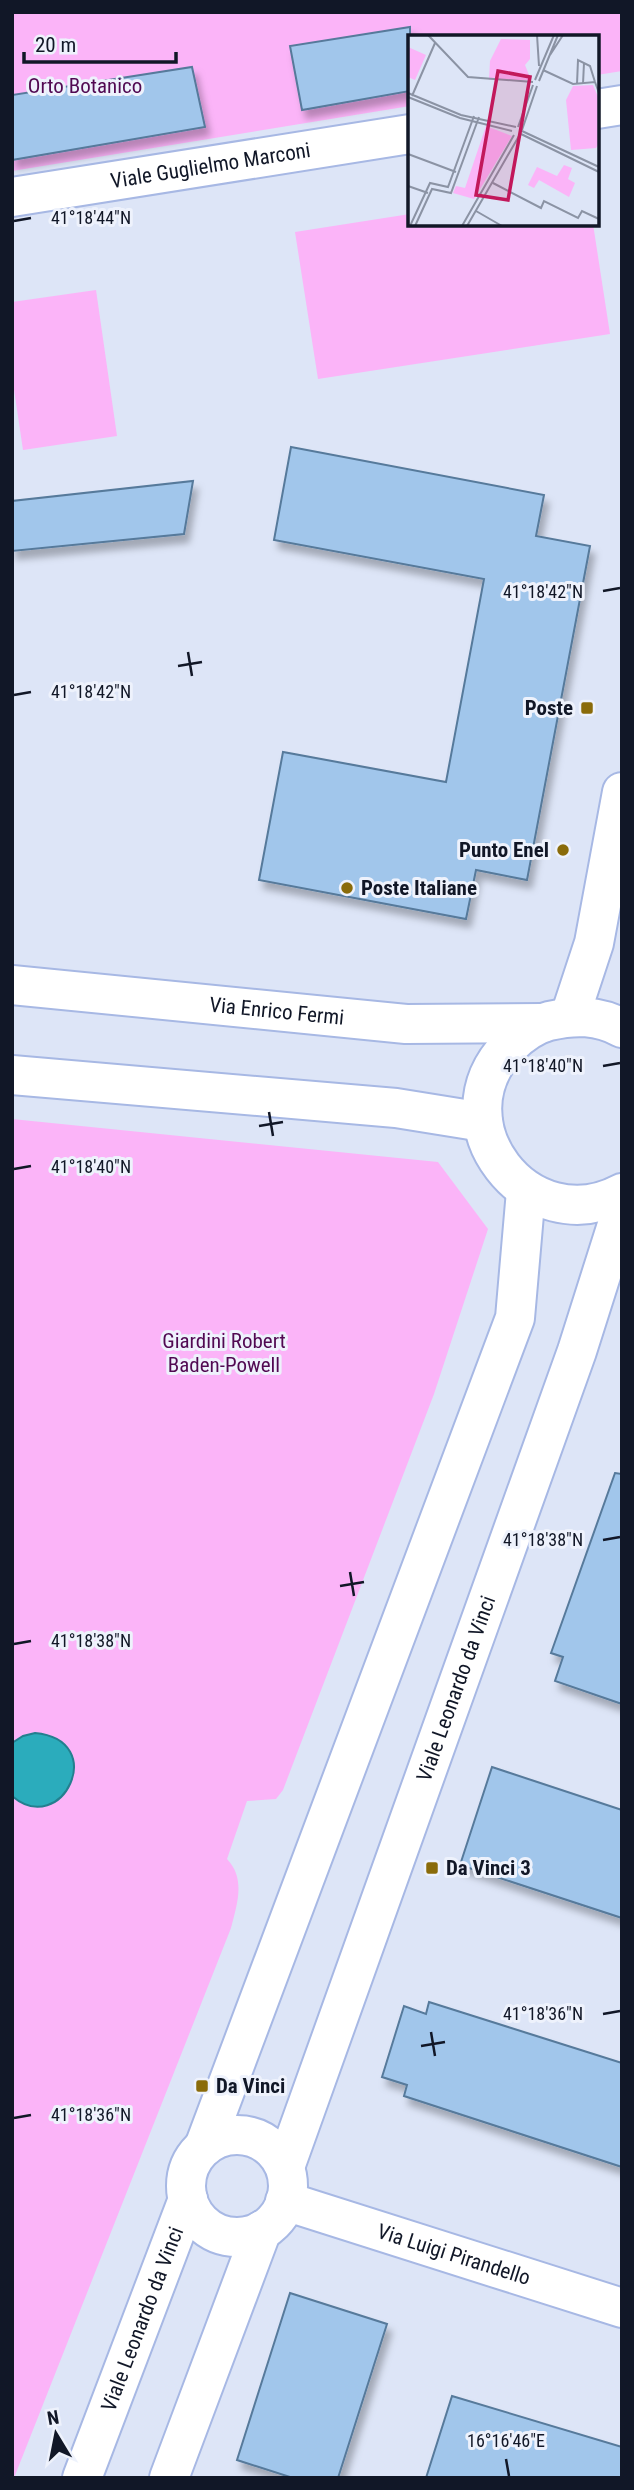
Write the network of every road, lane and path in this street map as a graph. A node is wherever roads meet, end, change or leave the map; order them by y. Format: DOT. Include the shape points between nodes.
graph roads {
  1 [pos="622,105"];
  2 [pos="599,109"];
  3 [pos="408,134"];
  4 [pos="12,197"];
  5 [pos="622,792"];
  6 [pos="12,985"];
  7 [pos="556,1019"];
  8 [pos="622,1028"];
  9 [pos="12,1076"];
  10 [pos="483,1122"];
  11 [pos="526,1191"];
  12 [pos="622,1193"];
  13 [pos="622,1209"];
  14 [pos="204,2147"];
  15 [pos="188,2199"];
  16 [pos="277,2200"];
  17 [pos="622,2308"];
  18 [pos="82,2478"];
  19 [pos="169,2478"];
  1 -- 2 [label="street"];
  3 -- 4 [label="street, Viale Guglielmo Marconi"];
  5 -- 7 [label="street" via="594,943"];
  6 -- 7 [label="street, Via Enrico Fermi" via="406,1024"];
  7 -- 8 [label="street, Via Enrico Fermi" via="598,1018"];
  7 -- 10 [label="street" via="518,1036 499,1056 483,1095"];
  9 -- 10 [label="street" via="396,1108"];
  10 -- 11 [label="street" via="490,1149 505,1172"];
  11 -- 12 [label="street" via="565,1205 597,1203"];
  11 -- 14 [label="street, Viale Leonardo da Vinci" via="514,1318"];
  13 -- 16 [label="street, Viale Leonardo da Vinci" via="568,1377"];
  14 -- 15 [label="street, Viale Leonardo da Vinci" via="189,2171"];
  14 -- 16 [label="street" via="234,2135 268,2145 278,2155"];
  15 -- 16 [label="street, Viale Leonardo da Vinci" via="202,2223 232,2236 248,2235"];
  15 -- 18 [label="street, Viale Leonardo da Vinci"];
  16 -- 17 [label="street, Via Luigi Pirandello"];
  16 -- 19 [label="street, Viale Leonardo da Vinci"];
}
